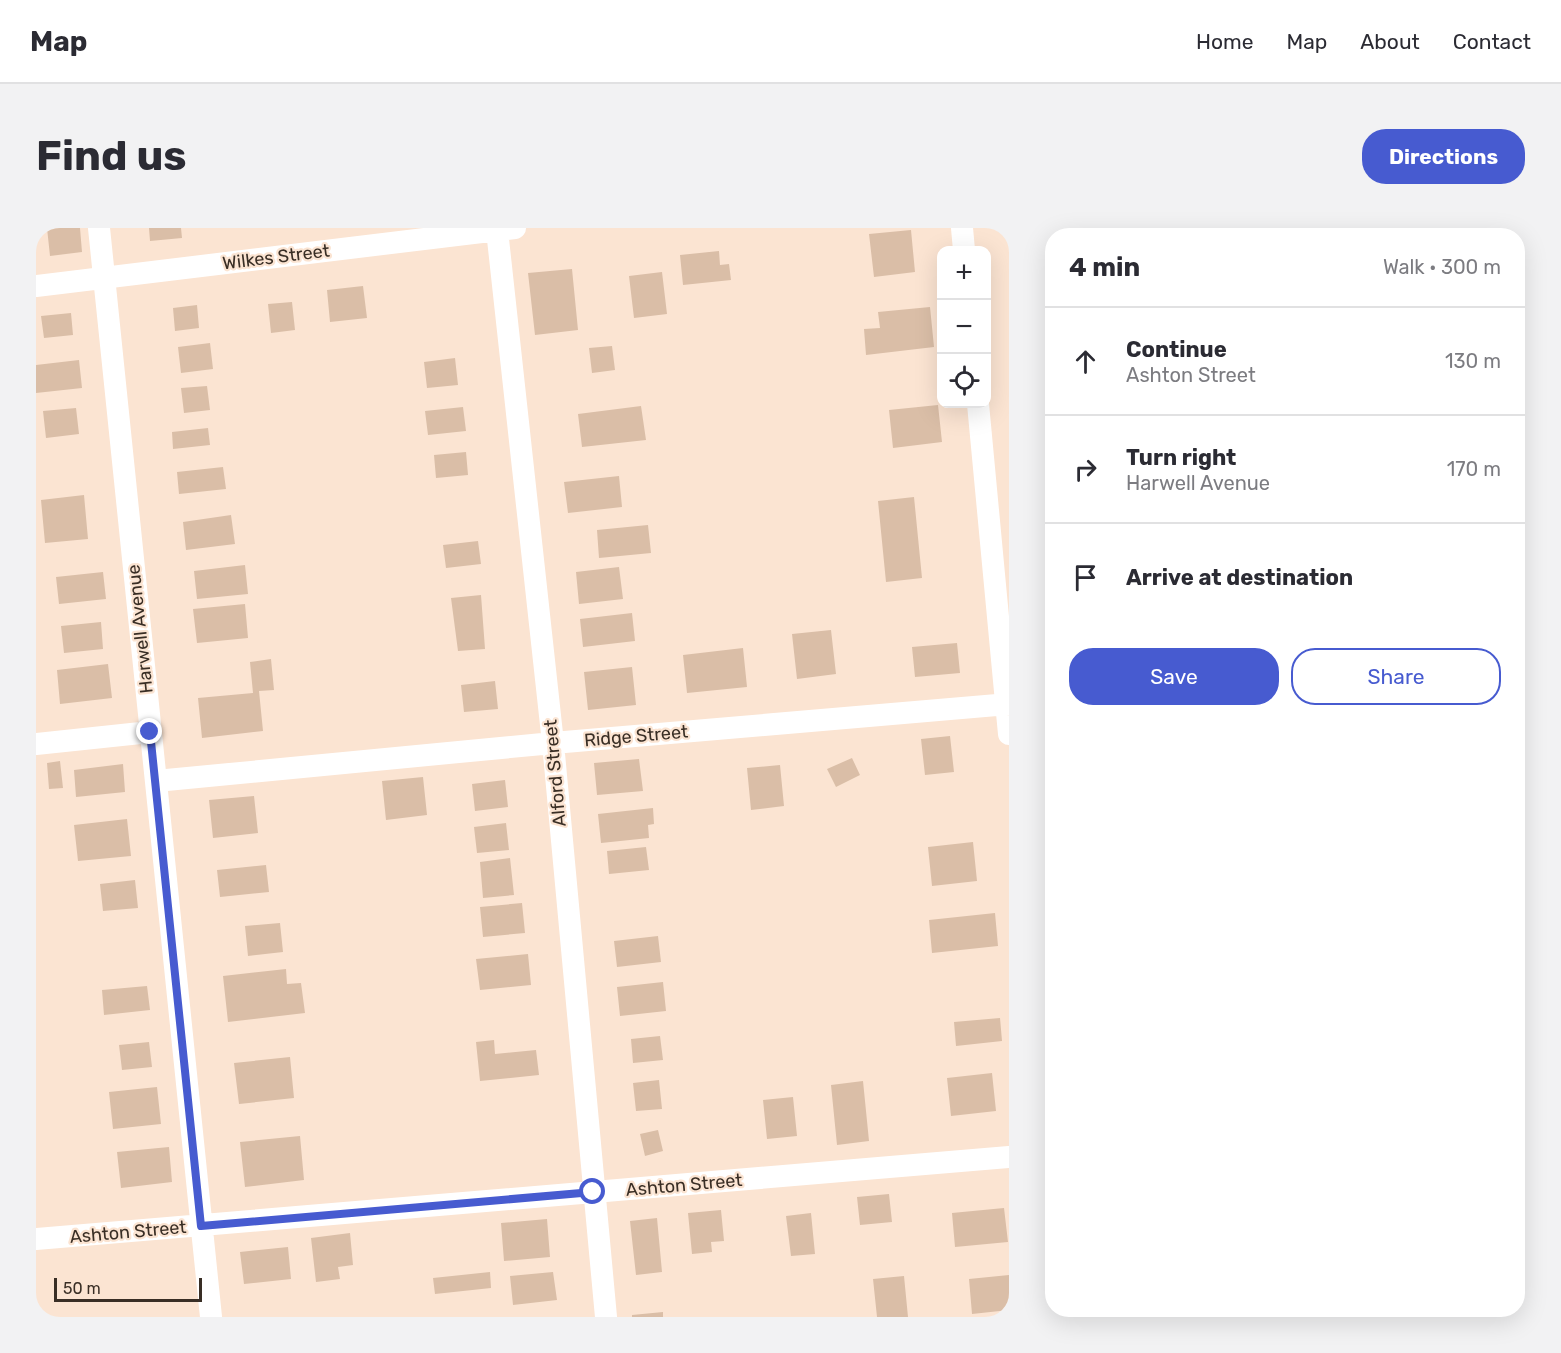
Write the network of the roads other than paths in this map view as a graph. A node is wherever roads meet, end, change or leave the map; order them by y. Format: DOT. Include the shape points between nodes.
graph roads {
  1 [pos="99,228"];
  2 [pos="962,228"];
  3 [pos="506,229"];
  4 [pos="964,246"];
  5 [pos="104,278"];
  6 [pos="36,286"];
  7 [pos="978,408"];
  8 [pos="1008,704"];
  9 [pos="150,732"];
  10 [pos="1009,734"];
  11 [pos="552,743"];
  12 [pos="36,744"];
  13 [pos="156,781"];
  14 [pos="1009,1157"];
  15 [pos="593,1192"];
  16 [pos="201,1226"];
  17 [pos="36,1239"];
  18 [pos="211,1317"];
  19 [pos="606,1317"];
  1 -- 5 [label="street, Harwell Avenue"];
  2 -- 4 [label="street"];
  3 -- 5 [label="street, Wilkes Street"];
  3 -- 11 [label="street, Alford Street"];
  5 -- 6 [label="street, Wilkes Street"];
  5 -- 9 [label="street, Harwell Avenue"];
  7 -- 8 [label="street"];
  8 -- 10 [label="street"];
  8 -- 11 [label="street, Ridge Street"];
  9 -- 12 [label="street"];
  9 -- 13 [label="street, Harwell Avenue"];
  11 -- 13 [label="street, Ridge Street"];
  11 -- 15 [label="street, Alford Street"];
  13 -- 16 [label="street, Harwell Avenue"];
  14 -- 15 [label="street, Ashton Street"];
  15 -- 16 [label="street, Ashton Street"];
  15 -- 19 [label="street, Alford Street"];
  16 -- 17 [label="street, Ashton Street"];
  16 -- 18 [label="street, Harwell Avenue"];
}
